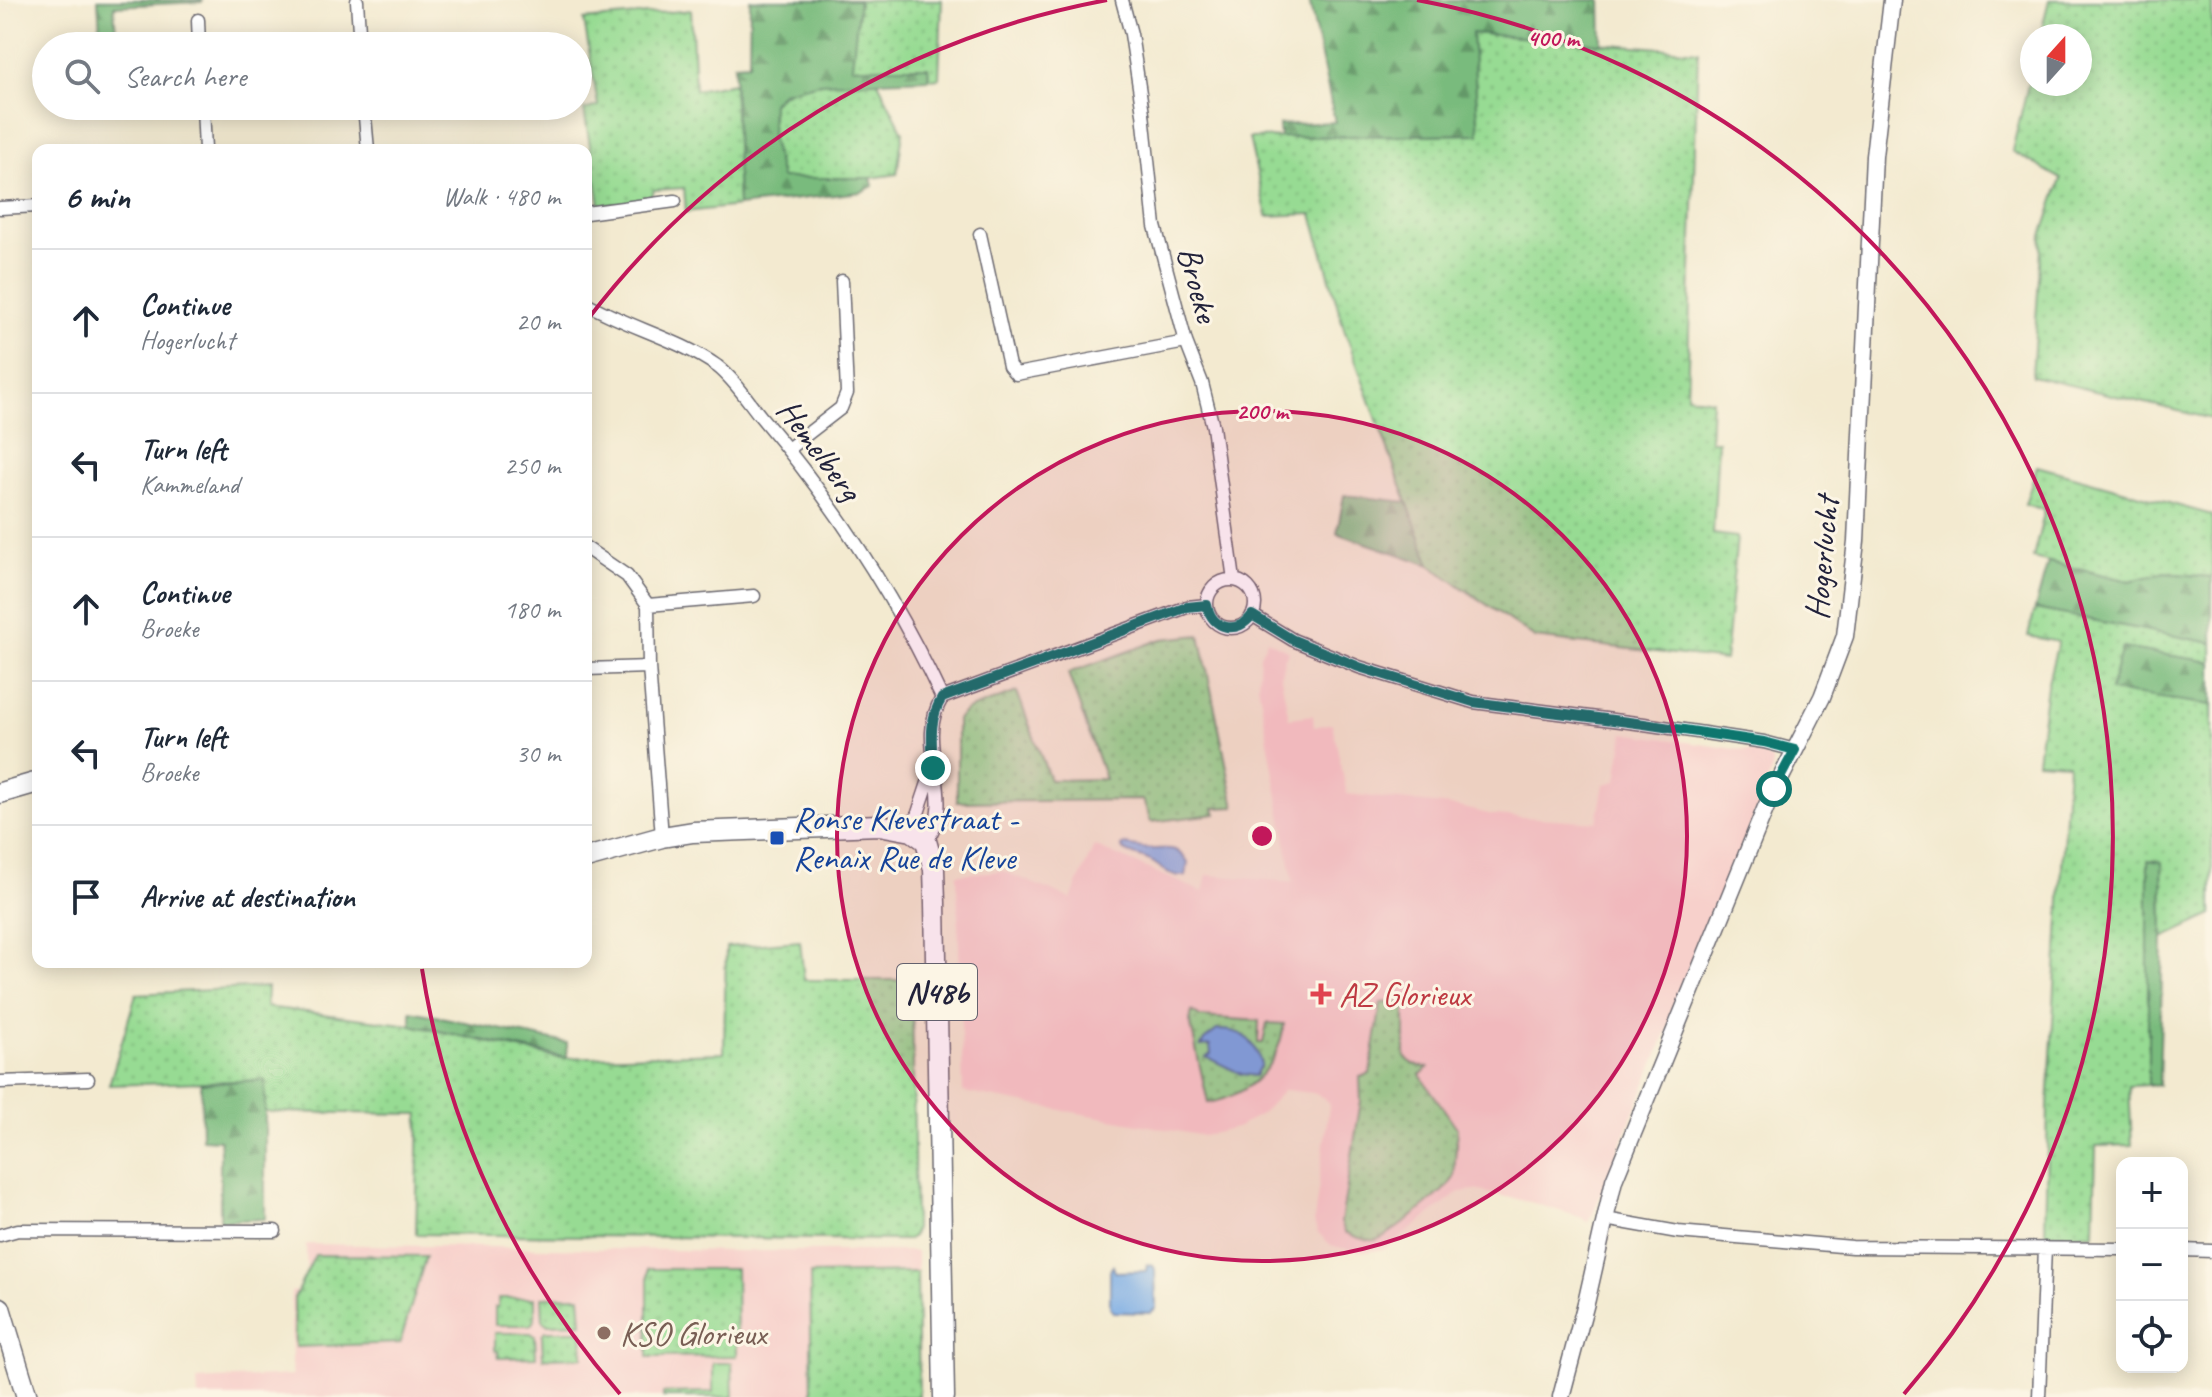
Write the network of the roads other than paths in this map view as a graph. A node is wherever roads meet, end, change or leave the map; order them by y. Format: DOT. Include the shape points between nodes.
graph roads {
  1 [pos="1122,0"];
  2 [pos="1892,0"];
  3 [pos="357,1"];
  4 [pos="198,20"];
  5 [pos="198,32"];
  6 [pos="359,32"];
  7 [pos="204,120"];
  8 [pos="365,120"];
  9 [pos="205,144"];
  10 [pos="367,144"];
  11 [pos="675,201"];
  12 [pos="32,206"];
  13 [pos="0,208"];
  14 [pos="592,212"];
  15 [pos="980,234"];
  16 [pos="842,281"];
  17 [pos="592,306"];
  18 [pos="1186,342"];
  19 [pos="788,449"];
  20 [pos="592,552"];
  21 [pos="1234,580"];
  22 [pos="754,596"];
  23 [pos="648,605"];
  24 [pos="1207,605"];
  25 [pos="1252,615"];
  26 [pos="649,667"];
  27 [pos="592,669"];
  28 [pos="948,696"];
  29 [pos="1795,750"];
  30 [pos="933,768"];
  31 [pos="32,784"];
  32 [pos="0,793"];
  33 [pos="919,836"];
  34 [pos="662,837"];
  35 [pos="592,856"];
  36 [pos="88,1079"];
  37 [pos="0,1082"];
  38 [pos="1605,1219"];
  39 [pos="275,1231"];
  40 [pos="0,1235"];
  41 [pos="2045,1248"];
  42 [pos="2116,1249"];
  43 [pos="2188,1250"];
  44 [pos="2212,1251"];
  45 [pos="0,1308"];
  46 [pos="27,1397"];
  47 [pos="944,1397"];
  48 [pos="1561,1397"];
  49 [pos="2039,1397"];
  1 -- 18 [label="street, Broeke" via="1143,113 1155,226"];
  2 -- 29 [label="street, Hogerlucht" via="1874,156 1850,616 1822,697"];
  3 -- 6 [label="street"];
  4 -- 5 [label="street"];
  7 -- 9 [label="street"];
  8 -- 10 [label="street"];
  11 -- 14 [label="street"];
  12 -- 13 [label="street"];
  15 -- 18 [label="street" via="1009,366 1016,374"];
  16 -- 19 [label="street" via="847,393 841,408"];
  17 -- 19 [label="street, Hemelberg" via="722,369"];
  18 -- 21 [label="street, Broeke" via="1213,427"];
  19 -- 28 [label="street, Hemelberg" via="875,572"];
  20 -- 23 [label="street" via="627,576"];
  21 -- 24 [label="street" via="1214,587"];
  21 -- 25 [label="street, Broeke" via="1251,591"];
  22 -- 23 [label="street"];
  23 -- 26 [label="street"];
  24 -- 25 [label="street" via="1211,618 1225,627 1241,626"];
  24 -- 28 [label="street" via="1187,607"];
  25 -- 29 [label="street" via="1359,667 1473,702"];
  26 -- 27 [label="street"];
  26 -- 34 [label="street"];
  28 -- 30 [label="street" via="933,711"];
  29 -- 38 [label="street, Hogerlucht" via="1766,807 1636,1123"];
  30 -- 33 [label="street"];
  30 -- 33 [label="street" via="937,822"];
  31 -- 32 [label="main road"];
  33 -- 34 [label="main road" via="869,825"];
  33 -- 47 [label="main road, N48b" via="934,869"];
  34 -- 35 [label="main road"];
  36 -- 37 [label="street"];
  38 -- 41 [label="street" via="1678,1232 1852,1247"];
  38 -- 48 [label="street, Hogerlucht"];
  39 -- 40 [label="street" via="18,1230"];
  41 -- 42 [label="street"];
  41 -- 49 [label="street"];
  43 -- 44 [label="street"];
  45 -- 46 [label="main road"];
}
